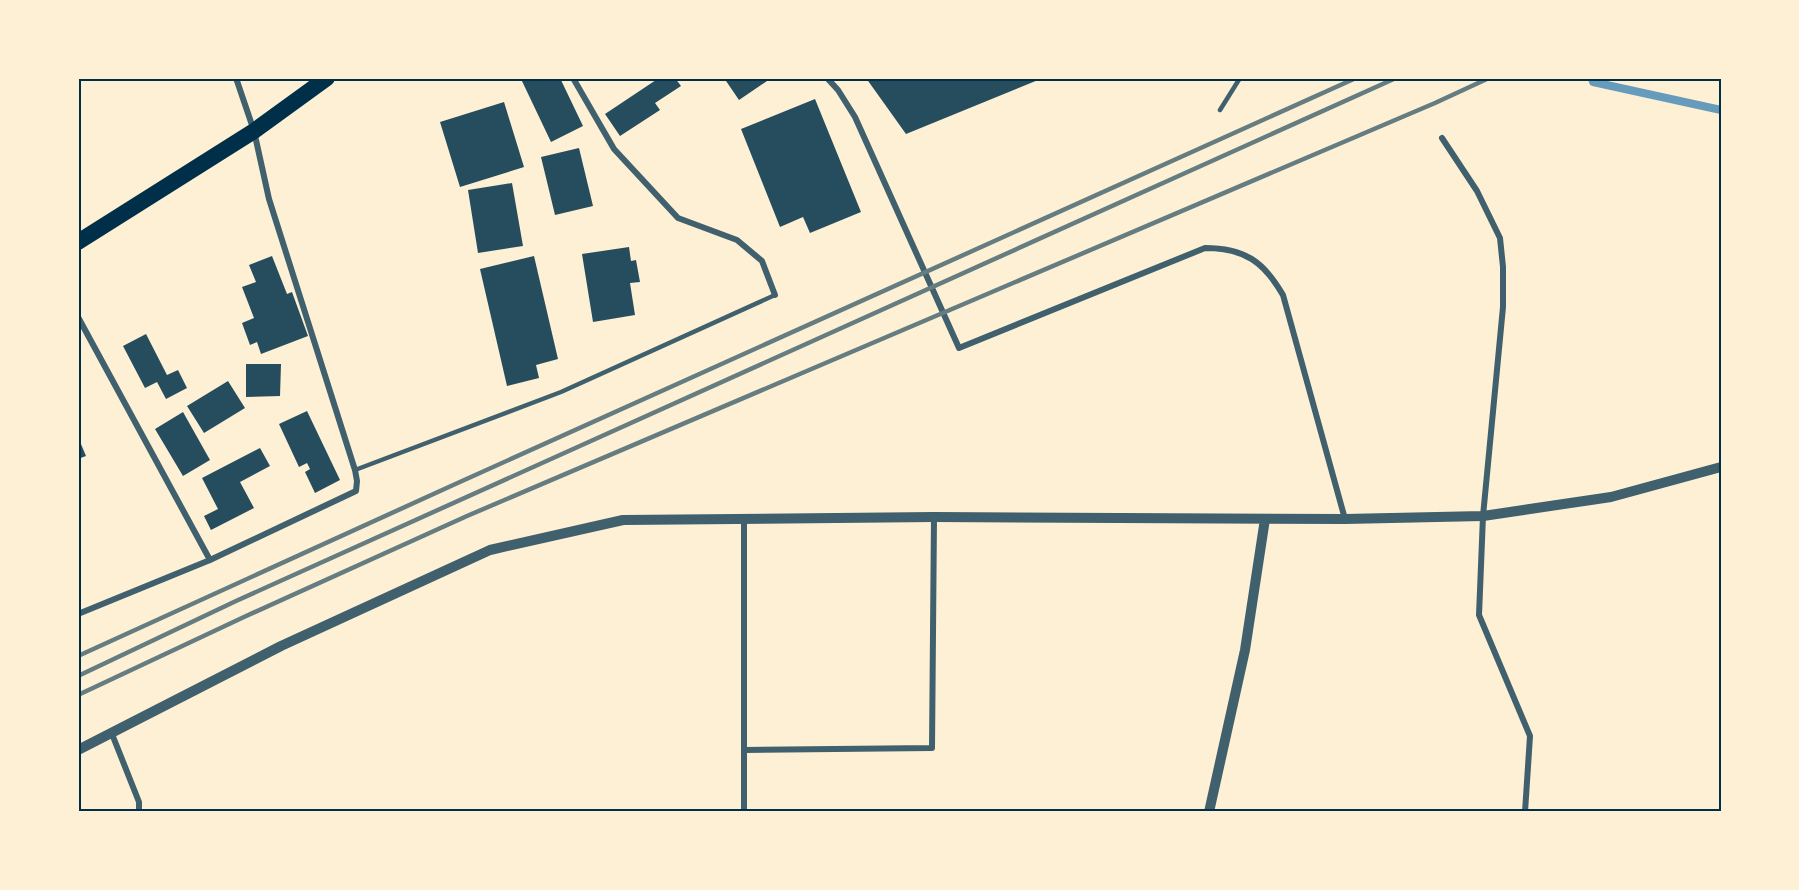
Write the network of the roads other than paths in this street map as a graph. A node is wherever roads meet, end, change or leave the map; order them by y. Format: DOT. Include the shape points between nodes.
graph roads {
  1 [pos="236,78"];
  2 [pos="327,78"];
  3 [pos="573,78"];
  4 [pos="827,78"];
  5 [pos="1240,78"];
  6 [pos="1220,110"];
  7 [pos="254,131"];
  8 [pos="1442,138"];
  9 [pos="78,242"];
  10 [pos="775,295"];
  11 [pos="78,317"];
  12 [pos="1721,467"];
  13 [pos="355,470"];
  14 [pos="1483,516"];
  15 [pos="934,518"];
  16 [pos="1265,519"];
  17 [pos="1345,519"];
  18 [pos="744,520"];
  19 [pos="210,560"];
  20 [pos="78,614"];
  21 [pos="112,734"];
  22 [pos="78,750"];
  23 [pos="744,750"];
  24 [pos="139,812"];
  25 [pos="744,812"];
  26 [pos="1209,812"];
  27 [pos="1525,812"];
  1 -- 7 [label="street"];
  2 -- 7 [label="highway"];
  3 -- 10 [label="street" via="614,149 678,218 737,240 762,261"];
  4 -- 17 [label="street" via="855,117 959,348 1205,248 1242,253 1260,264 1283,295"];
  5 -- 6 [label="lane"];
  7 -- 9 [label="highway"];
  7 -- 13 [label="street" via="269,199"];
  8 -- 14 [label="street" via="1478,190 1500,238 1503,307"];
  10 -- 13 [label="lane" via="561,392"];
  11 -- 19 [label="street"];
  12 -- 14 [label="street" via="1611,497"];
  13 -- 19 [label="street" via="356,491"];
  14 -- 17 [label="street"];
  14 -- 27 [label="street" via="1479,615 1530,736"];
  15 -- 16 [label="street"];
  15 -- 18 [label="street"];
  15 -- 23 [label="street" via="932,748"];
  16 -- 17 [label="street"];
  16 -- 26 [label="street" via="1245,650"];
  18 -- 21 [label="street" via="622,520 490,550 281,646"];
  18 -- 23 [label="street"];
  19 -- 20 [label="street"];
  21 -- 22 [label="street"];
  21 -- 24 [label="street" via="140,802"];
  23 -- 25 [label="street"];
}
